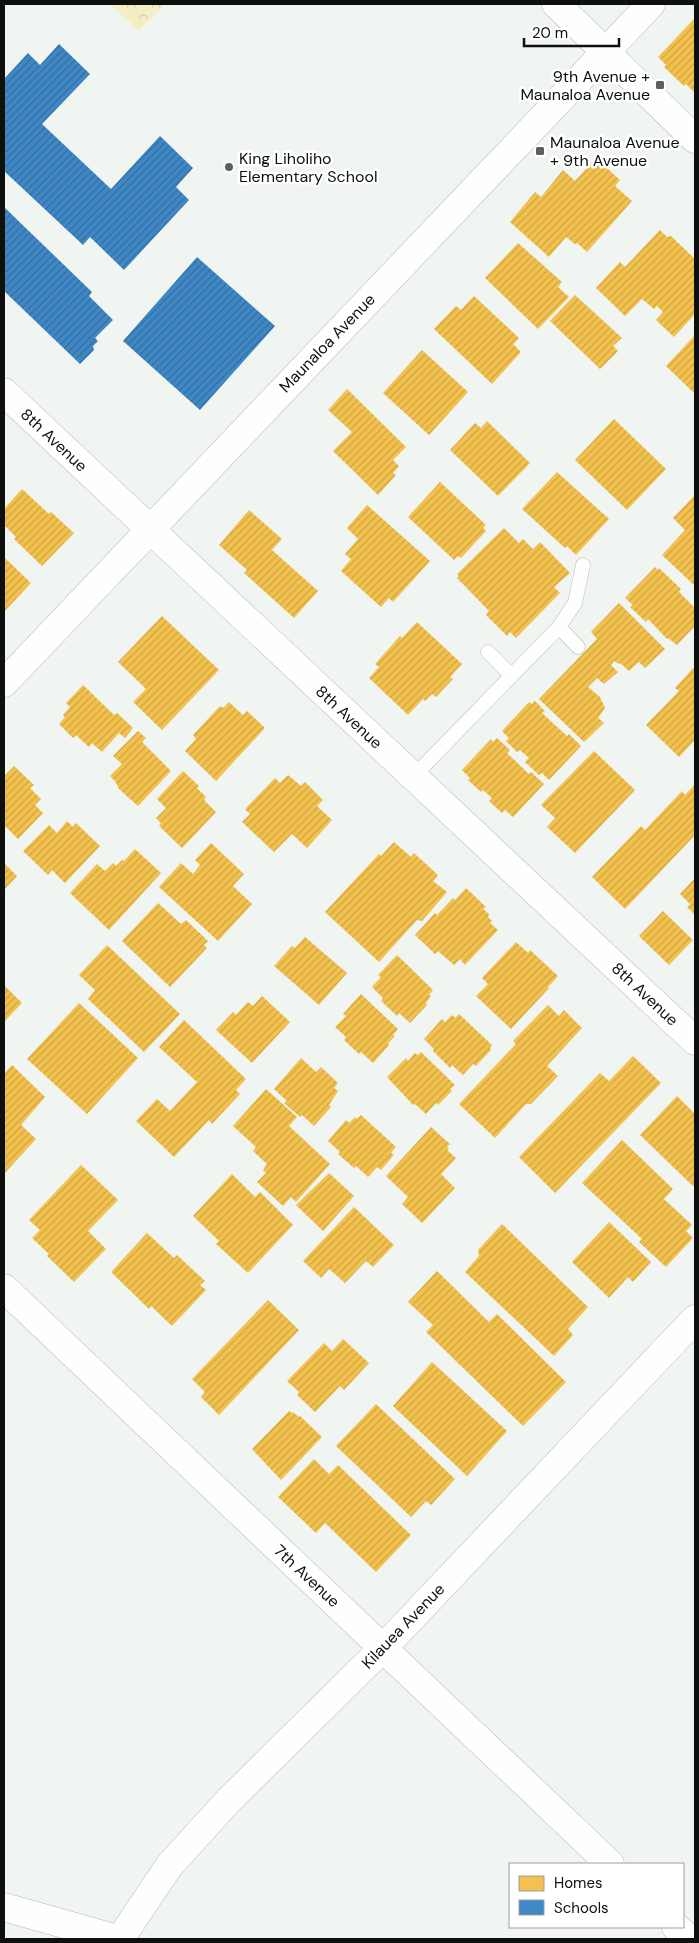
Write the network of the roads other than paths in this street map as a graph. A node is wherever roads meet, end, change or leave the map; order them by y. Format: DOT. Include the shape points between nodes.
graph roads {
  1 [pos="556,4"];
  2 [pos="651,4"];
  3 [pos="606,52"];
  4 [pos="695,139"];
  5 [pos="4,392"];
  6 [pos="149,530"];
  7 [pos="583,565"];
  8 [pos="559,627"];
  9 [pos="578,647"];
  10 [pos="488,652"];
  11 [pos="512,676"];
  12 [pos="4,684"];
  13 [pos="413,777"];
  14 [pos="695,1042"];
  15 [pos="4,1288"];
  16 [pos="695,1319"];
  17 [pos="383,1648"];
  18 [pos="609,1863"];
  19 [pos="4,1907"];
  20 [pos="677,1928"];
  21 [pos="88,1935"];
  22 [pos="119,1939"];
  23 [pos="689,1939"];
  1 -- 3 [label="street"];
  2 -- 3 [label="street, Maunaloa Avenue"];
  3 -- 4 [label="street"];
  3 -- 6 [label="street, Maunaloa Avenue"];
  5 -- 6 [label="street, 8th Avenue"];
  6 -- 12 [label="street, Maunaloa Avenue"];
  6 -- 13 [label="street, 8th Avenue"];
  7 -- 8 [label="lane" via="575,603"];
  8 -- 9 [label="lane"];
  8 -- 11 [label="lane"];
  10 -- 11 [label="lane"];
  11 -- 13 [label="lane"];
  13 -- 14 [label="street, 8th Avenue"];
  15 -- 17 [label="street, 7th Avenue"];
  16 -- 17 [label="street, Kilauea Avenue"];
  17 -- 18 [label="street, 7th Avenue"];
  17 -- 22 [label="street, Kilauea Avenue" via="229,1800 169,1866"];
  19 -- 21 [label="street"];
  20 -- 23 [label="street"];
  21 -- 22 [label="street"];
}
